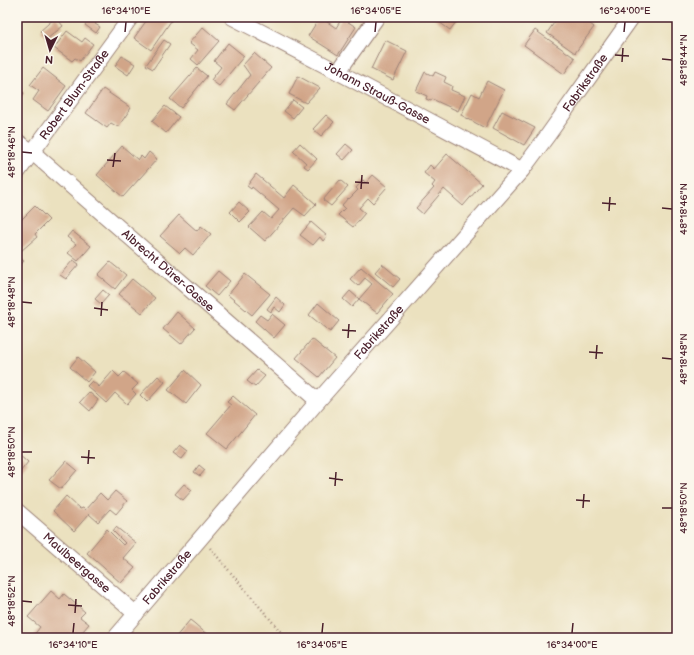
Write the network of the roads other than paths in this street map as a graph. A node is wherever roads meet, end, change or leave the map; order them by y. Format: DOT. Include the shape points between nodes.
graph roads {
  1 [pos="131,17"];
  2 [pos="232,17"];
  3 [pos="377,17"];
  4 [pos="632,17"];
  5 [pos="338,72"];
  6 [pos="17,141"];
  7 [pos="32,152"];
  8 [pos="522,170"];
  9 [pos="17,173"];
  10 [pos="318,401"];
  11 [pos="17,511"];
  12 [pos="136,614"];
  13 [pos="115,638"];
  1 -- 7 [label="street, Robert Blum-Straße"];
  2 -- 5 [label="street, Johann Strauß-Gasse"];
  3 -- 5 [label="street"];
  4 -- 8 [label="street, Fabrikstraße"];
  5 -- 8 [label="street, Johann Strauß-Gasse"];
  6 -- 7 [label="street, Albrecht Dürer-Gasse"];
  7 -- 9 [label="street, Robert Blum-Straße"];
  7 -- 10 [label="street, Albrecht Dürer-Gasse"];
  8 -- 10 [label="street, Fabrikstraße"];
  10 -- 12 [label="street, Fabrikstraße"];
  11 -- 12 [label="street, Maulbeergasse"];
  12 -- 13 [label="street, Fabrikstraße"];
}
